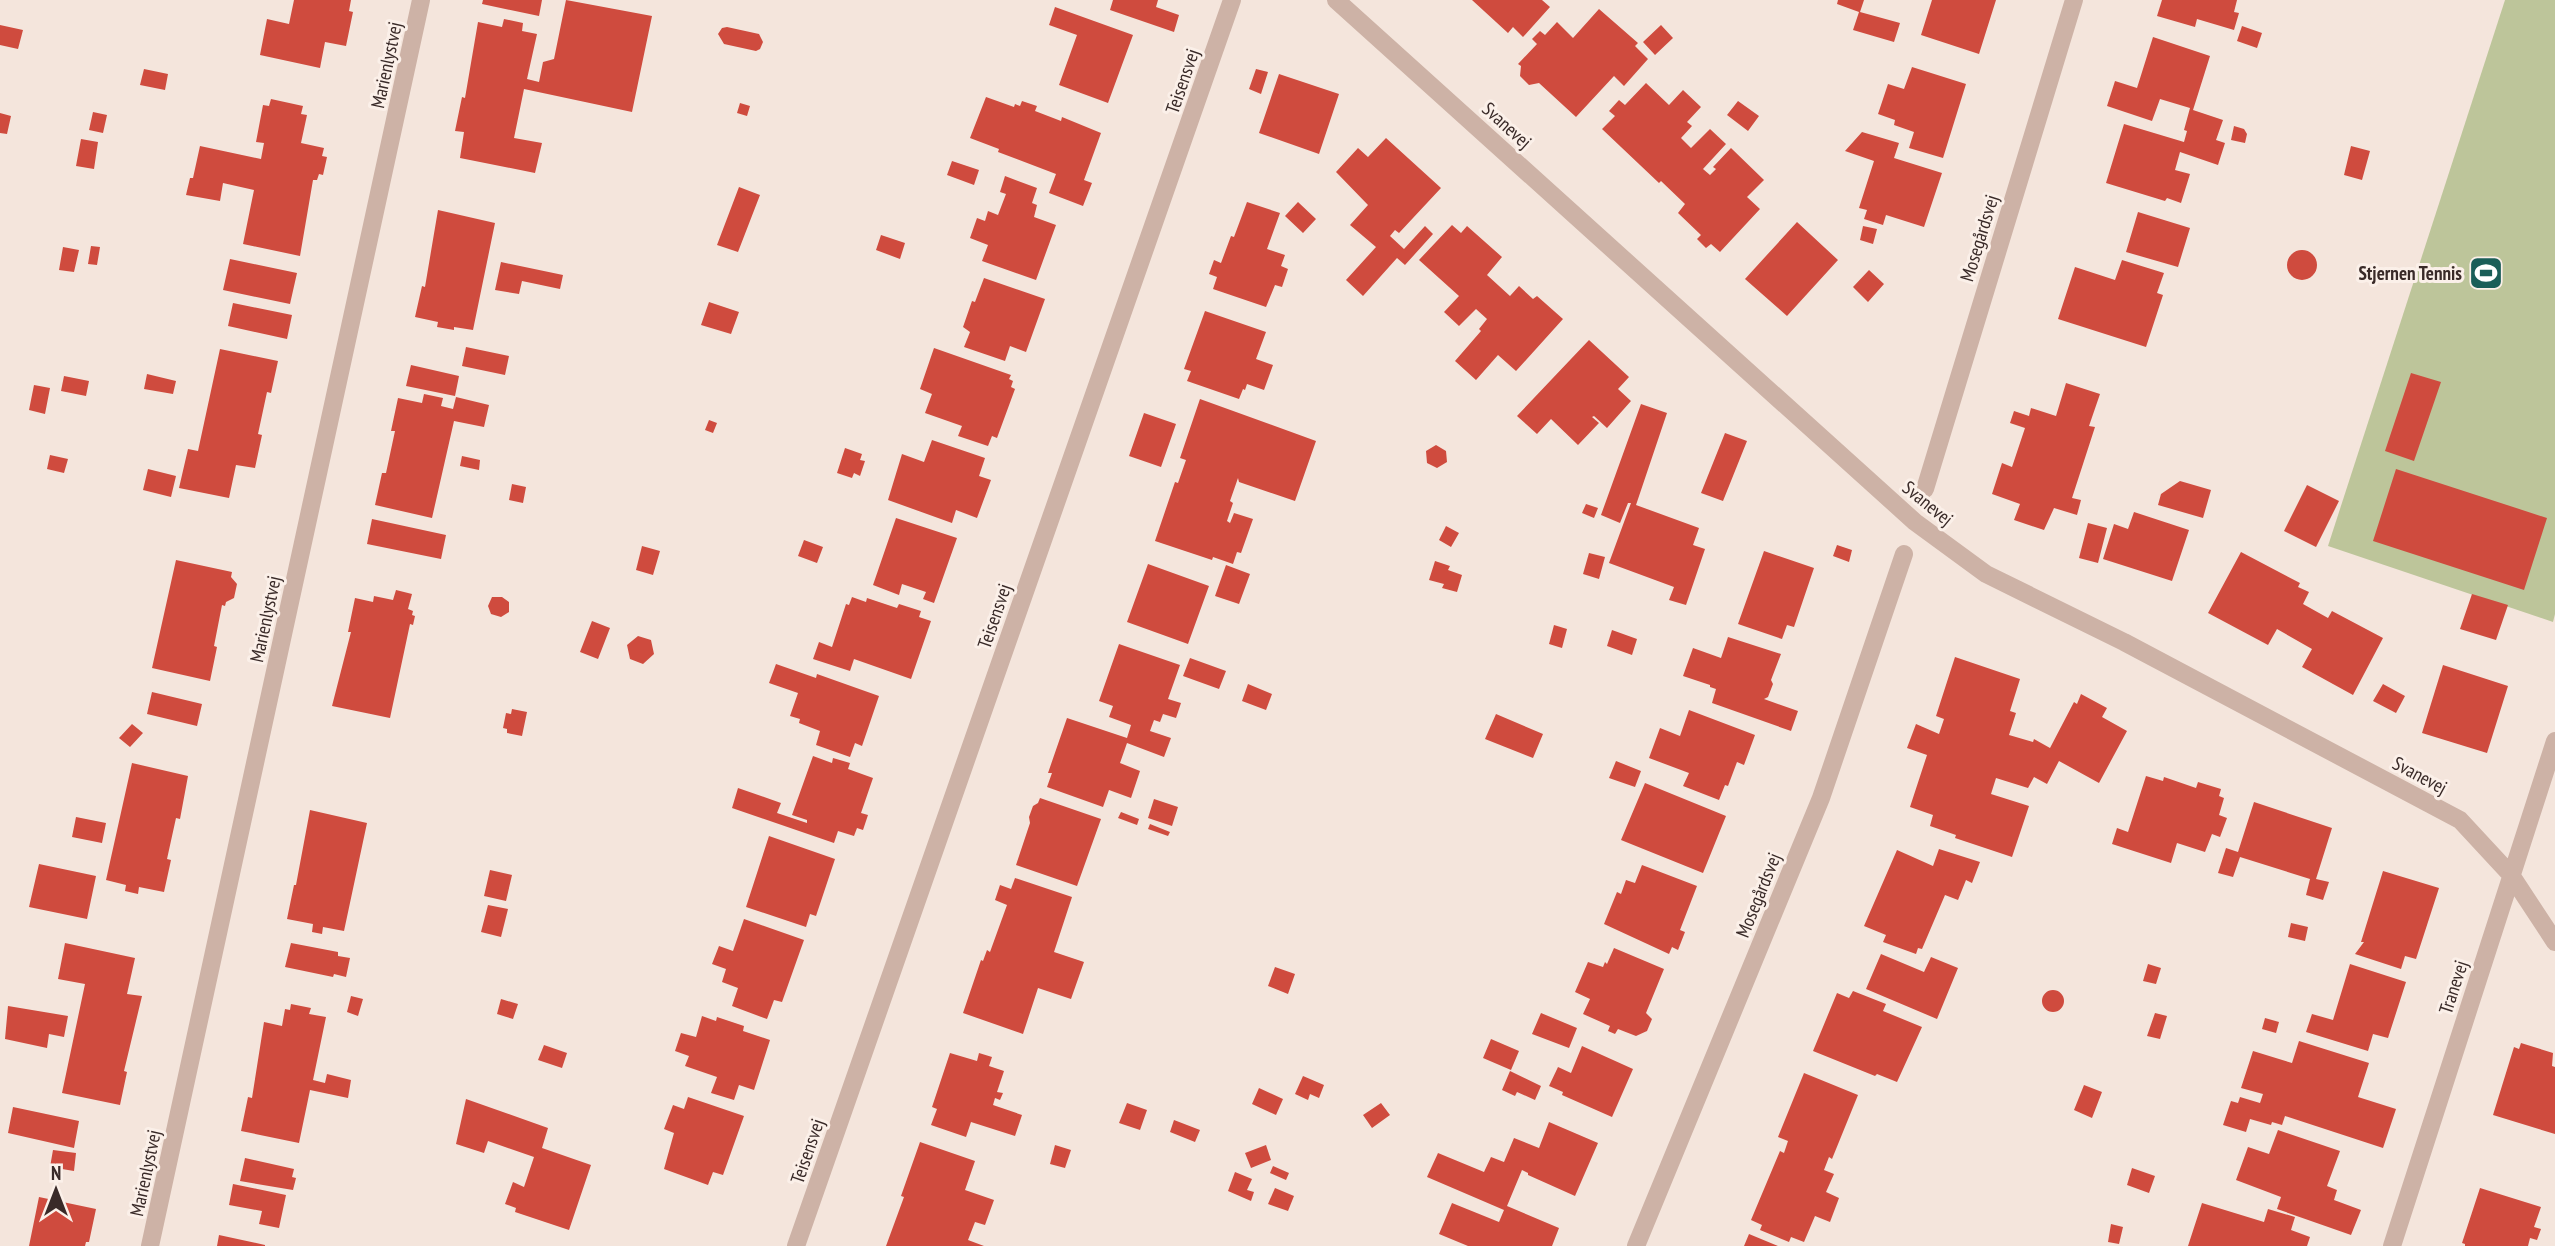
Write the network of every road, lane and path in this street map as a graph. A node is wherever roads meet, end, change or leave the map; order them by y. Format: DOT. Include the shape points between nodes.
graph roads {
  1 [pos="421,0"];
  2 [pos="1232,0"];
  3 [pos="1336,0"];
  4 [pos="2074,0"];
  5 [pos="1925,489"];
  6 [pos="1904,554"];
  7 [pos="2555,741"];
  8 [pos="2511,875"];
  9 [pos="2555,942"];
  10 [pos="150,1246"];
  11 [pos="796,1246"];
  12 [pos="1636,1246"];
  13 [pos="2392,1246"];
  1 -- 10 [label="street, Marienlystvej"];
  2 -- 11 [label="street, Teisensvej"];
  3 -- 8 [label="street, Svanevej" via="1915,522 1986,574 2460,820"];
  4 -- 5 [label="street, Mosegårdsvej"];
  6 -- 12 [label="street, Mosegårdsvej" via="1821,798"];
  7 -- 8 [label="street, Tranevej"];
  8 -- 9 [label="street, Svanevej"];
  8 -- 13 [label="street, Tranevej"];
}
